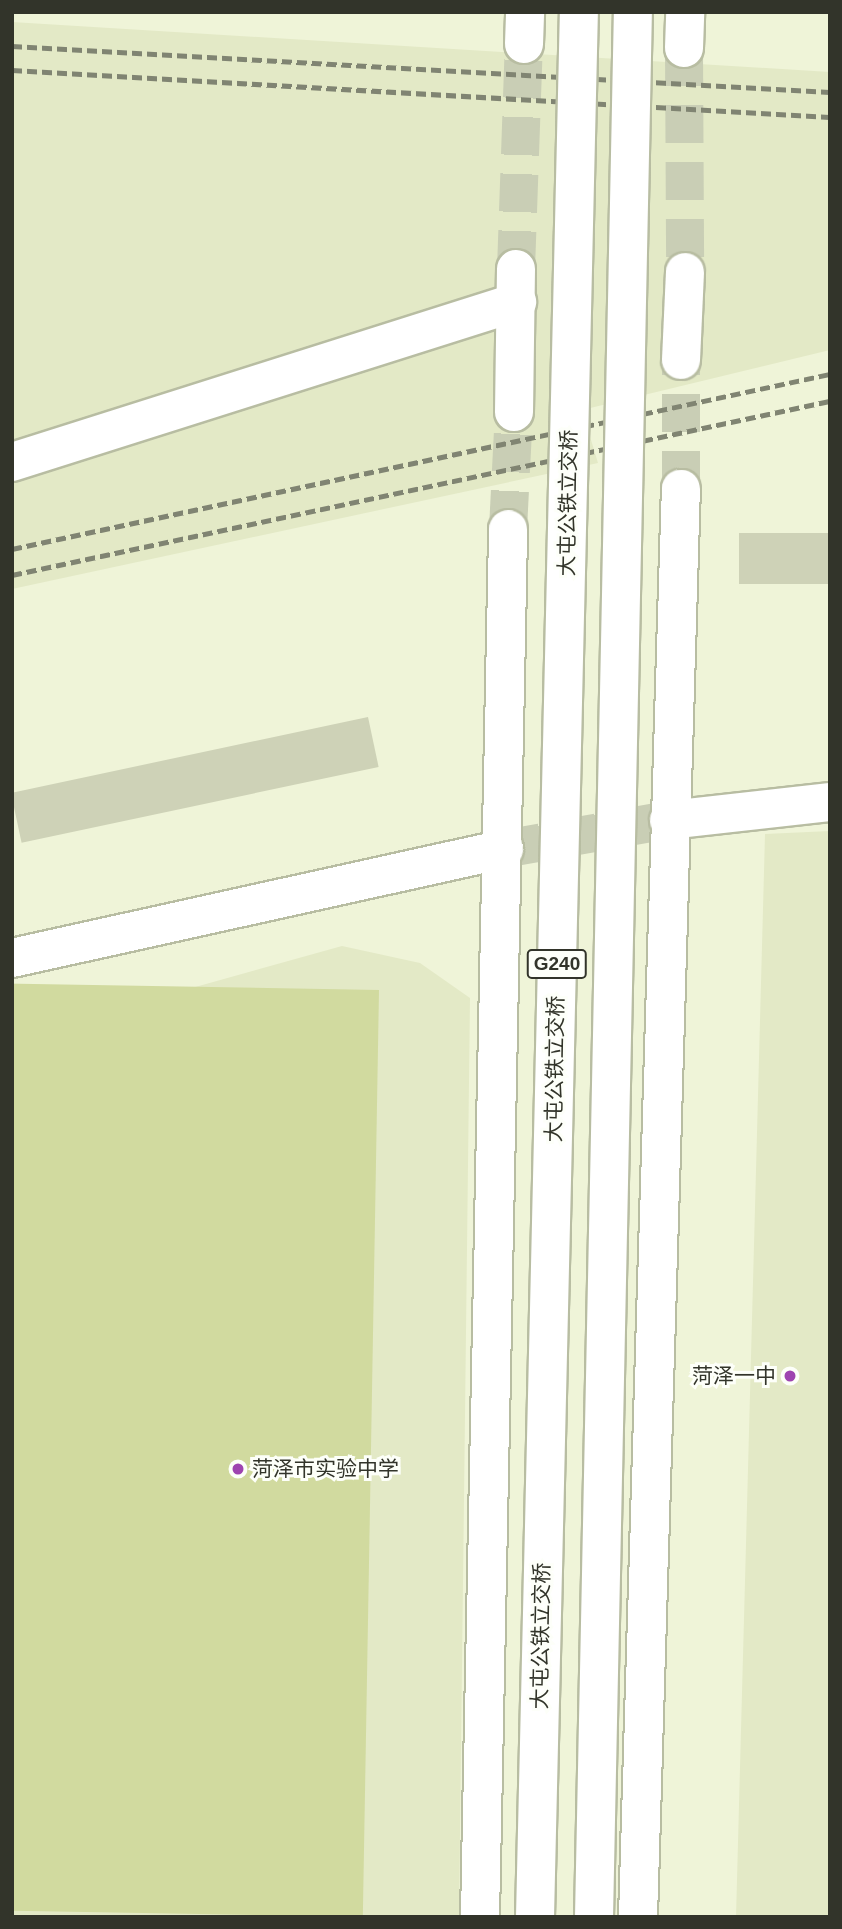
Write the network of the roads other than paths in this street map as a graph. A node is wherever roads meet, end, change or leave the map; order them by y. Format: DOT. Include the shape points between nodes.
graph roads {
  1 [pos="579,12"];
  2 [pos="633,12"];
  3 [pos="685,272"];
  4 [pos="681,360"];
  5 [pos="514,412"];
  6 [pos="12,462"];
  7 [pos="681,489"];
  8 [pos="508,529"];
  9 [pos="830,802"];
  10 [pos="669,820"];
  11 [pos="504,849"];
  12 [pos="12,958"];
  13 [pos="480,1917"];
  14 [pos="535,1917"];
  15 [pos="594,1917"];
  16 [pos="638,1917"];
  1 -- 14 [label="main road, 大屯公铁立交桥 / G240, bridge"];
  2 -- 15 [label="main road, G240, bridge"];
  3 -- 4 [label="main road"];
  5 -- 6 [label="main road" via="517,286"];
  7 -- 10 [label="main road"];
  8 -- 11 [label="main road"];
  9 -- 10 [label="main road"];
  10 -- 16 [label="main road"];
  11 -- 12 [label="main road"];
  11 -- 13 [label="main road"];
}
